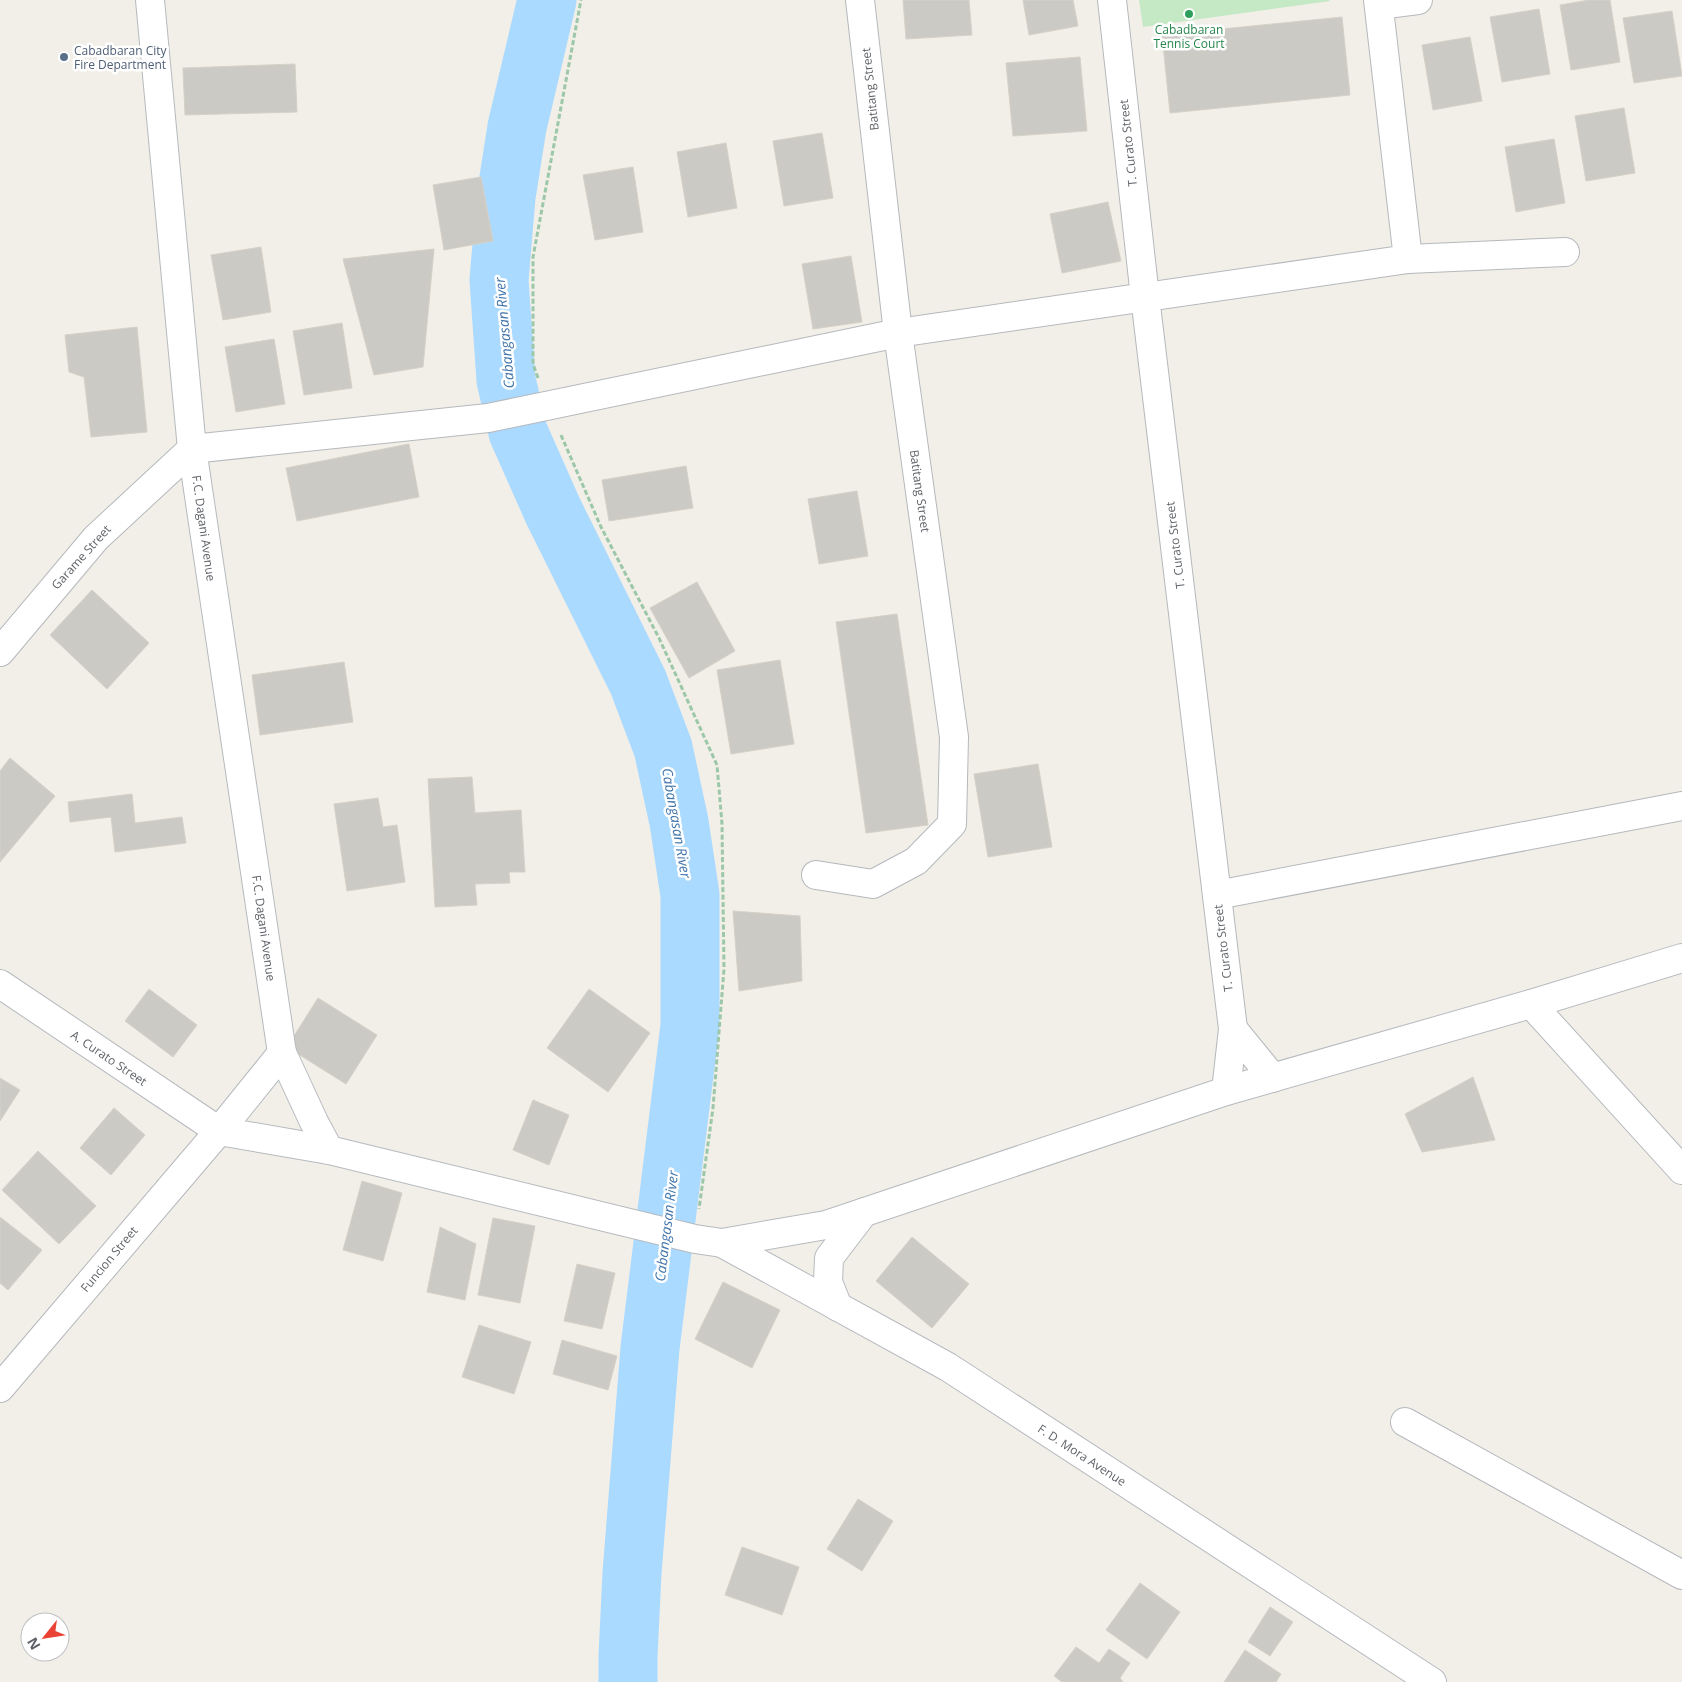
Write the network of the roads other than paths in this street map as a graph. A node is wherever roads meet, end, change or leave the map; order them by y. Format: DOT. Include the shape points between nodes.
graph roads {
  1 [pos="150,0"];
  2 [pos="860,0"];
  3 [pos="1112,0"];
  4 [pos="1418,0"];
  5 [pos="1378,2"];
  6 [pos="1564,252"];
  7 [pos="1408,259"];
  8 [pos="1145,297"];
  9 [pos="898,334"];
  10 [pos="192,449"];
  11 [pos="0,652"];
  12 [pos="1682,806"];
  13 [pos="816,875"];
  14 [pos="1217,895"];
  15 [pos="1682,958"];
  16 [pos="0,984"];
  17 [pos="1531,1004"];
  18 [pos="1233,1029"];
  19 [pos="282,1053"];
  20 [pos="1273,1078"];
  21 [pos="1226,1091"];
  22 [pos="219,1131"];
  23 [pos="329,1150"];
  24 [pos="1682,1170"];
  25 [pos="864,1212"];
  26 [pos="722,1243"];
  27 [pos="838,1307"];
  28 [pos="0,1388"];
  29 [pos="1405,1422"];
  30 [pos="1682,1575"];
  31 [pos="1432,1682"];
  1 -- 10 [label="street, F.C. Dagani Avenue"];
  2 -- 9 [label="street, Batitang Street"];
  3 -- 8 [label="street, T. Curato Street"];
  4 -- 5 [label="street"];
  5 -- 7 [label="street"];
  6 -- 7 [label="street"];
  7 -- 8 [label="street"];
  8 -- 9 [label="street"];
  8 -- 14 [label="street, T. Curato Street"];
  9 -- 10 [label="street" via="488,418"];
  9 -- 13 [label="street, Batitang Street" via="954,737 952,824 916,861 873,884"];
  10 -- 11 [label="street, Garame Street" via="96,538"];
  10 -- 19 [label="street, F.C. Dagani Avenue"];
  12 -- 14 [label="street"];
  14 -- 18 [label="street, T. Curato Street"];
  15 -- 17 [label="street"];
  16 -- 22 [label="street, A. Curato Street"];
  17 -- 20 [label="street"];
  17 -- 24 [label="street"];
  18 -- 20 [label="street"];
  18 -- 21 [label="street, T. Curato Street"];
  19 -- 22 [label="street, Funcion Street"];
  19 -- 23 [label="street, F.C. Dagani Avenue"];
  20 -- 21 [label="street"];
  21 -- 25 [label="street"];
  22 -- 23 [label="street"];
  22 -- 28 [label="street, Funcion Street"];
  23 -- 26 [label="street"];
  25 -- 26 [label="street" via="826,1225"];
  25 -- 27 [label="street" via="829,1258 828,1282"];
  26 -- 27 [label="street, F. D. Mora Avenue"];
  27 -- 31 [label="street, F. D. Mora Avenue" via="948,1367"];
  29 -- 30 [label="street"];
}
